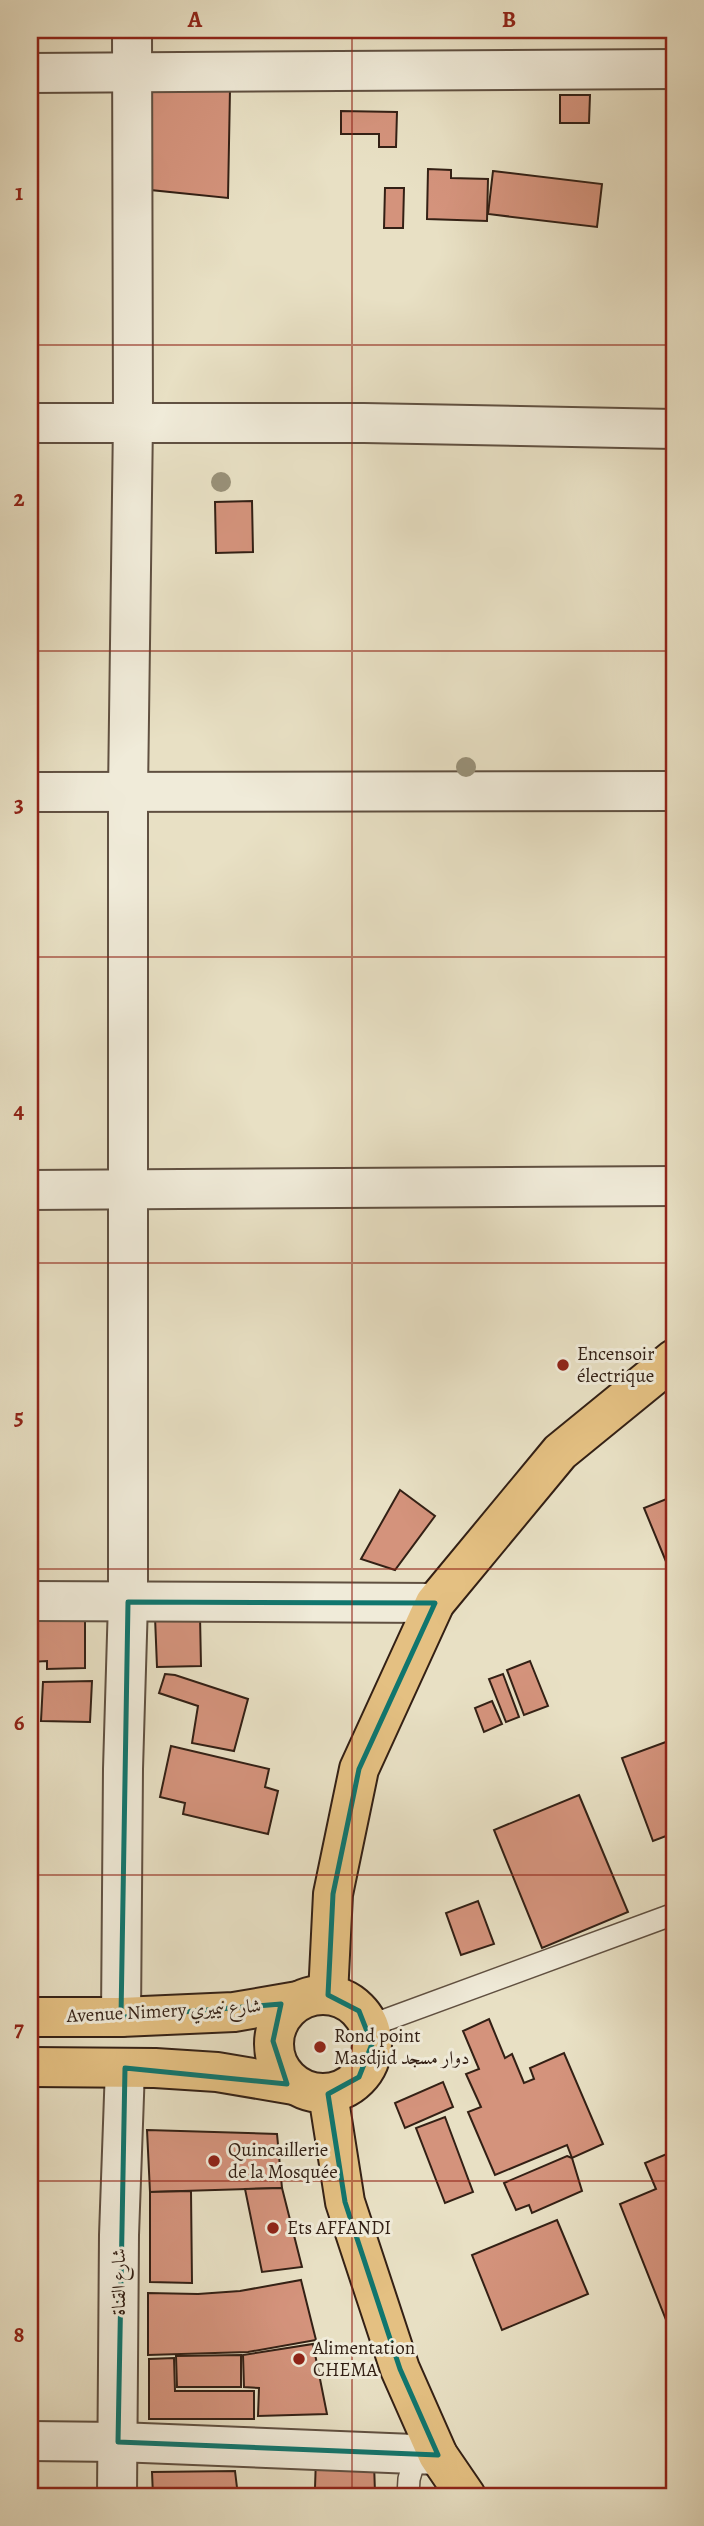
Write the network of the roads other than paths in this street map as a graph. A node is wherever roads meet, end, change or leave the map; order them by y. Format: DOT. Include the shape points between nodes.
graph roads {
  1 [pos="132,30"];
  2 [pos="674,69"];
  3 [pos="30,73"];
  4 [pos="132,74"];
  5 [pos="133,421"];
  6 [pos="30,423"];
  7 [pos="674,429"];
  8 [pos="674,790"];
  9 [pos="30,792"];
  10 [pos="128,792"];
  11 [pos="674,1186"];
  12 [pos="128,1189"];
  13 [pos="30,1190"];
  14 [pos="674,1359"];
  15 [pos="30,1601"];
  16 [pos="128,1602"];
  17 [pos="435,1603"];
  18 [pos="674,1914"];
  19 [pos="313,1998"];
  20 [pos="30,2017"];
  21 [pos="121,2017"];
  22 [pos="369,2026"];
  23 [pos="30,2067"];
  24 [pos="125,2068"];
  25 [pos="311,2089"];
  26 [pos="30,2441"];
  27 [pos="118,2442"];
  28 [pos="427,2455"];
  29 [pos="117,2496"];
  30 [pos="408,2496"];
  31 [pos="466,2496"];
  1 -- 4 [label="street"];
  2 -- 4 [label="street"];
  3 -- 4 [label="street"];
  4 -- 5 [label="street"];
  5 -- 6 [label="street"];
  5 -- 7 [label="street"];
  5 -- 10 [label="street"];
  8 -- 10 [label="street"];
  9 -- 10 [label="street"];
  10 -- 12 [label="street"];
  11 -- 12 [label="street"];
  12 -- 13 [label="street"];
  12 -- 16 [label="street"];
  14 -- 17 [label="main road" via="560,1452"];
  15 -- 16 [label="street"];
  16 -- 17 [label="street"];
  16 -- 21 [label="street"];
  17 -- 19 [label="main road" via="359,1769"];
  18 -- 22 [label="lane"];
  19 -- 21 [label="main road, Avenue Nimery شارع نيميري" via="234,2012"];
  19 -- 22 [label="main road" via="345,2000"];
  19 -- 25 [label="main road" via="285,2011 273,2041 282,2073"];
  20 -- 21 [label="main road, Avenue Nimery شارع نيميري"];
  22 -- 25 [label="main road" via="369,2062 359,2077 345,2088"];
  23 -- 24 [label="main road"];
  24 -- 25 [label="main road" via="217,2072"];
  24 -- 27 [label="street, شارع القناة"];
  25 -- 28 [label="main road"];
  26 -- 27 [label="street"];
  27 -- 28 [label="street"];
  27 -- 29 [label="street, شارع القناة"];
  28 -- 30 [label="lane" via="409,2479"];
  28 -- 31 [label="main road"];
}
